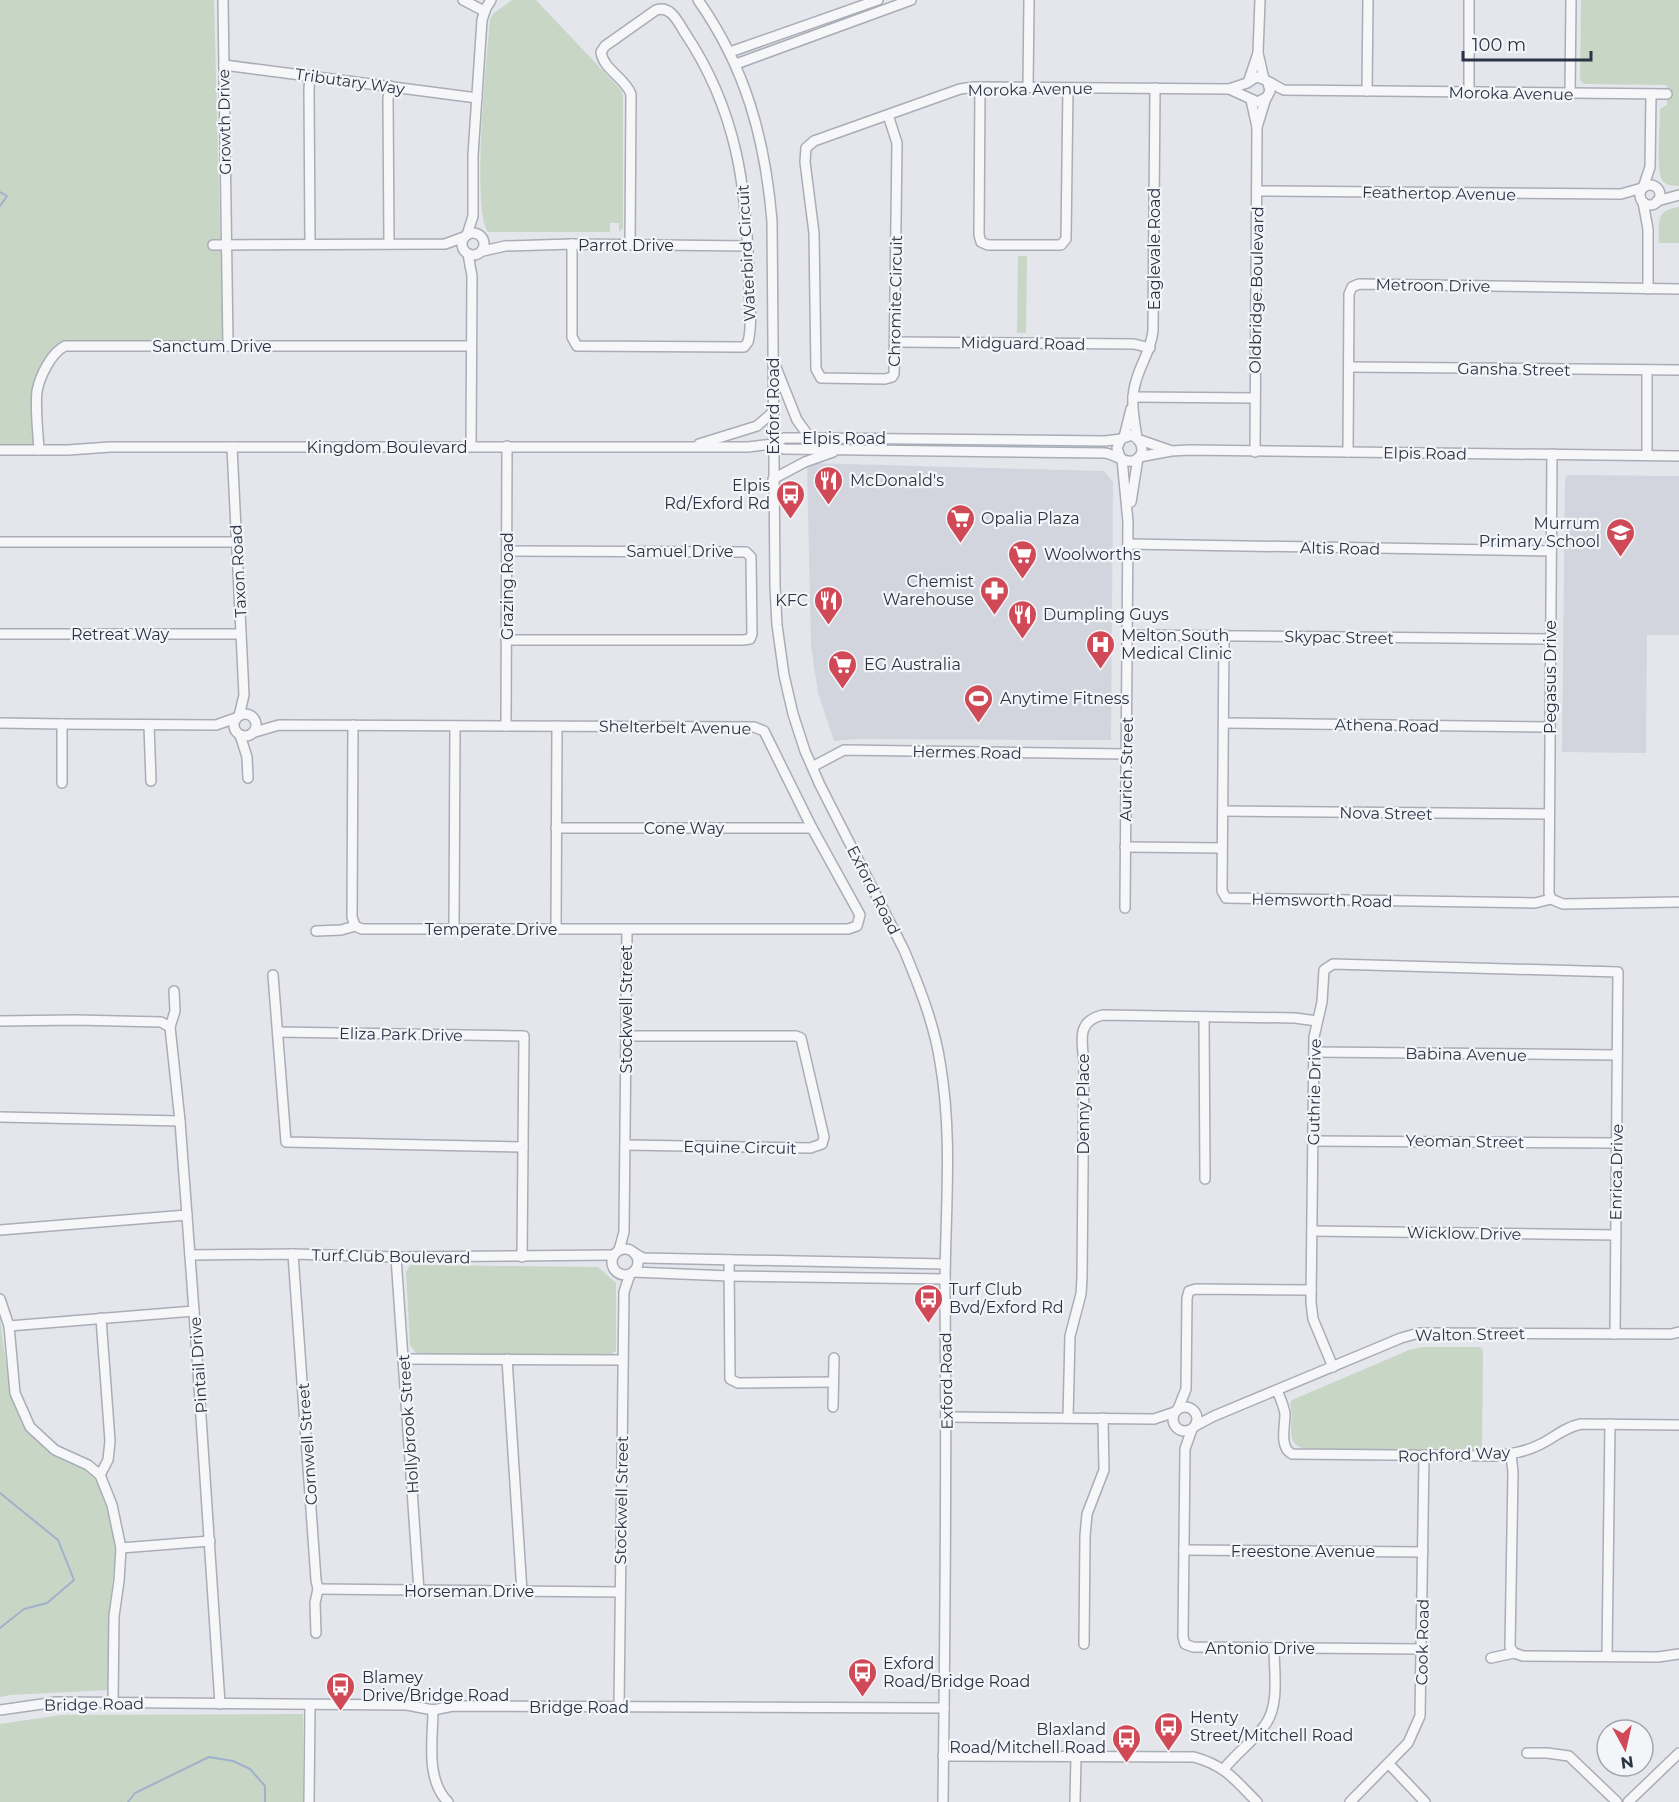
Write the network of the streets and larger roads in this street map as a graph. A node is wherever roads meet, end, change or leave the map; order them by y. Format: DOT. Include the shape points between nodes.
graph roads {
  1 [pos="222,0"];
  2 [pos="463,0"];
  3 [pos="491,0"];
  4 [pos="698,0"];
  5 [pos="878,0"];
  6 [pos="911,0"];
  7 [pos="1029,0"];
  8 [pos="1260,0"];
  9 [pos="1368,0"];
  10 [pos="1470,0"];
  11 [pos="1571,0"];
  12 [pos="484,11"];
  13 [pos="730,52"];
  14 [pos="1258,53"];
  15 [pos="735,64"];
  16 [pos="224,65"];
  17 [pos="310,76"];
  18 [pos="1266,81"];
  19 [pos="1248,82"];
  20 [pos="390,86"];
  21 [pos="980,87"];
  22 [pos="1028,87"];
  23 [pos="1068,88"];
  24 [pos="1155,88"];
  25 [pos="1229,89"];
  26 [pos="1284,90"];
  27 [pos="1367,91"];
  28 [pos="1469,92"];
  29 [pos="1570,93"];
  30 [pos="1651,94"];
  31 [pos="1667,94"];
  32 [pos="1267,97"];
  33 [pos="477,98"];
  34 [pos="1249,98"];
  35 [pos="888,115"];
  36 [pos="1257,128"];
  37 [pos="805,162"];
  38 [pos="1650,167"];
  39 [pos="1643,188"];
  40 [pos="1657,188"];
  41 [pos="1257,191"];
  42 [pos="1621,195"];
  43 [pos="1679,195"];
  44 [pos="1642,201"];
  45 [pos="1656,202"];
  46 [pos="473,216"];
  47 [pos="1648,229"];
  48 [pos="465,236"];
  49 [pos="481,236"];
  50 [pos="226,244"];
  51 [pos="310,244"];
  52 [pos="389,244"];
  53 [pos="445,244"];
  54 [pos="572,244"];
  55 [pos="213,245"];
  56 [pos="630,245"];
  57 [pos="505,246"];
  58 [pos="748,246"];
  59 [pos="466,252"];
  60 [pos="481,252"];
  61 [pos="472,276"];
  62 [pos="1648,289"];
  63 [pos="1679,289"];
  64 [pos="895,342"];
  65 [pos="228,346"];
  66 [pos="471,346"];
  67 [pos="1150,348"];
  68 [pos="773,360"];
  69 [pos="1349,367"];
  70 [pos="1647,370"];
  71 [pos="1679,370"];
  72 [pos="1255,398"];
  73 [pos="1132,402"];
  74 [pos="773,412"];
  75 [pos="810,438"];
  76 [pos="1122,438"];
  77 [pos="1138,439"];
  78 [pos="773,444"];
  79 [pos="471,446"];
  80 [pos="507,446"];
  81 [pos="232,447"];
  82 [pos="691,447"];
  83 [pos="0,450"];
  84 [pos="39,450"];
  85 [pos="841,450"];
  86 [pos="1171,451"];
  87 [pos="1255,452"];
  88 [pos="1348,452"];
  89 [pos="1552,454"];
  90 [pos="1647,455"];
  91 [pos="1679,456"];
  92 [pos="1139,457"];
  93 [pos="1121,458"];
  94 [pos="773,479"];
  95 [pos="1128,522"];
  96 [pos="0,542"];
  97 [pos="237,542"];
  98 [pos="1128,544"];
  99 [pos="507,551"];
  100 [pos="1551,551"];
  101 [pos="241,633"];
  102 [pos="0,634"];
  103 [pos="1127,635"];
  104 [pos="1224,636"];
  105 [pos="1551,639"];
  106 [pos="506,640"];
  107 [pos="244,695"];
  108 [pos="237,717"];
  109 [pos="253,717"];
  110 [pos="0,723"];
  111 [pos="1224,723"];
  112 [pos="62,724"];
  113 [pos="149,725"];
  114 [pos="216,725"];
  115 [pos="279,725"];
  116 [pos="353,725"];
  117 [pos="455,726"];
  118 [pos="506,726"];
  119 [pos="557,726"];
  120 [pos="1550,727"];
  121 [pos="254,733"];
  122 [pos="238,734"];
  123 [pos="1126,754"];
  124 [pos="247,757"];
  125 [pos="812,767"];
  126 [pos="248,778"];
  127 [pos="151,781"];
  128 [pos="62,783"];
  129 [pos="1223,811"];
  130 [pos="1549,814"];
  131 [pos="556,828"];
  132 [pos="812,828"];
  133 [pos="1125,847"];
  134 [pos="1222,848"];
  135 [pos="1551,899"];
  136 [pos="1679,902"];
  137 [pos="1125,908"];
  138 [pos="355,926"];
  139 [pos="454,929"];
  140 [pos="556,929"];
  141 [pos="627,930"];
  142 [pos="315,931"];
  143 [pos="273,975"];
  144 [pos="174,991"];
  145 [pos="1618,1011"];
  146 [pos="1204,1017"];
  147 [pos="0,1021"];
  148 [pos="1317,1021"];
  149 [pos="170,1027"];
  150 [pos="278,1032"];
  151 [pos="626,1036"];
  152 [pos="1314,1052"];
  153 [pos="1617,1055"];
  154 [pos="0,1117"];
  155 [pos="180,1121"];
  156 [pos="1313,1141"];
  157 [pos="1617,1143"];
  158 [pos="625,1145"];
  159 [pos="523,1147"];
  160 [pos="1205,1179"];
  161 [pos="187,1215"];
  162 [pos="0,1230"];
  163 [pos="1312,1231"];
  164 [pos="624,1232"];
  165 [pos="1616,1234"];
  166 [pos="633,1251"];
  167 [pos="616,1252"];
  168 [pos="293,1254"];
  169 [pos="190,1255"];
  170 [pos="593,1256"];
  171 [pos="396,1257"];
  172 [pos="522,1257"];
  173 [pos="729,1260"];
  174 [pos="945,1264"];
  175 [pos="614,1270"];
  176 [pos="632,1273"];
  177 [pos="730,1276"];
  178 [pos="945,1279"];
  179 [pos="1311,1290"];
  180 [pos="624,1292"];
  181 [pos="0,1299"];
  182 [pos="194,1311"];
  183 [pos="101,1318"];
  184 [pos="9,1326"];
  185 [pos="1615,1334"];
  186 [pos="1676,1335"];
  187 [pos="834,1358"];
  188 [pos="403,1359"];
  189 [pos="507,1359"];
  190 [pos="623,1360"];
  191 [pos="1333,1367"];
  192 [pos="833,1382"];
  193 [pos="1186,1389"];
  194 [pos="1277,1390"];
  195 [pos="833,1407"];
  196 [pos="1176,1411"];
  197 [pos="1193,1411"];
  198 [pos="1214,1416"];
  199 [pos="947,1417"];
  200 [pos="1068,1418"];
  201 [pos="1103,1418"];
  202 [pos="1154,1419"];
  203 [pos="1610,1424"];
  204 [pos="1679,1425"];
  205 [pos="1176,1428"];
  206 [pos="1193,1428"];
  207 [pos="1185,1449"];
  208 [pos="1511,1455"];
  209 [pos="1424,1456"];
  210 [pos="100,1475"];
  211 [pos="210,1541"];
  212 [pos="121,1548"];
  213 [pos="1184,1551"];
  214 [pos="1423,1552"];
  215 [pos="318,1589"];
  216 [pos="419,1591"];
  217 [pos="522,1592"];
  218 [pos="619,1592"];
  219 [pos="316,1633"];
  220 [pos="1084,1644"];
  221 [pos="1274,1648"];
  222 [pos="1422,1649"];
  223 [pos="1514,1653"];
  224 [pos="1679,1654"];
  225 [pos="1606,1656"];
  226 [pos="1658,1657"];
  227 [pos="1491,1658"];
  228 [pos="1679,1662"];
  229 [pos="113,1702"];
  230 [pos="220,1704"];
  231 [pos="310,1705"];
  232 [pos="619,1707"];
  233 [pos="944,1708"];
  234 [pos="0,1710"];
  235 [pos="433,1710"];
  236 [pos="1679,1753"];
  237 [pos="1527,1754"];
  238 [pos="943,1756"];
  239 [pos="1076,1757"];
  240 [pos="1389,1764"];
  241 [pos="1224,1769"];
  242 [pos="1253,1801"];
  243 [pos="309,1802"];
  244 [pos="448,1802"];
  245 [pos="943,1802"];
  246 [pos="1075,1802"];
  247 [pos="1350,1802"];
  248 [pos="1425,1802"];
  249 [pos="1617,1802"];
  250 [pos="1628,1802"];
  1 -- 16 [label="street, Growth Drive"];
  2 -- 12 [label="street"];
  3 -- 12 [label="street"];
  4 -- 13 [label="street, Exford Road"];
  5 -- 13 [label="street"];
  6 -- 15 [label="street"];
  7 -- 22 [label="street"];
  8 -- 14 [label="street"];
  9 -- 27 [label="street"];
  10 -- 28 [label="street"];
  11 -- 29 [label="street"];
  12 -- 33 [label="street"];
  13 -- 15 [label="street, Exford Road"];
  14 -- 18 [label="street"];
  14 -- 19 [label="street"];
  15 -- 68 [label="street, Exford Road" via="755,118 768,181"];
  16 -- 17 [label="street, Tributary Way"];
  16 -- 50 [label="street, Growth Drive"];
  17 -- 20 [label="street, Tributary Way"];
  17 -- 51 [label="street"];
  18 -- 19 [label="street" via="1256,77"];
  18 -- 26 [label="street, Moroka Avenue"];
  18 -- 32 [label="street" via="1270,91"];
  19 -- 25 [label="street, Moroka Avenue"];
  19 -- 34 [label="street" via="1245,90"];
  20 -- 33 [label="street, Tributary Way"];
  20 -- 52 [label="street"];
  21 -- 22 [label="street, Moroka Avenue"];
  21 -- 23 [label="street" via="979,235 981,242 988,245 1064,243"];
  21 -- 35 [label="street, Moroka Avenue" via="960,89"];
  22 -- 23 [label="street, Moroka Avenue"];
  23 -- 24 [label="street, Moroka Avenue"];
  24 -- 25 [label="street, Moroka Avenue"];
  24 -- 67 [label="street, Eaglevale Road"];
  25 -- 34 [label="street, Moroka Avenue"];
  26 -- 27 [label="street, Moroka Avenue"];
  26 -- 32 [label="street, Moroka Avenue"];
  27 -- 28 [label="street, Moroka Avenue"];
  28 -- 29 [label="street, Moroka Avenue"];
  29 -- 30 [label="street, Moroka Avenue"];
  30 -- 31 [label="street, Moroka Avenue"];
  30 -- 38 [label="street"];
  32 -- 34 [label="street" via="1258,102"];
  32 -- 36 [label="street, Oldbridge Boulevard"];
  33 -- 46 [label="street"];
  34 -- 36 [label="street, Oldbridge Boulevard"];
  35 -- 37 [label="street, Moroka Avenue" via="814,141 806,148"];
  35 -- 64 [label="street, Chromite Circuit" via="897,143"];
  36 -- 41 [label="street, Oldbridge Boulevard"];
  37 -- 64 [label="street, Chromite Circuit" via="814,233 817,373 826,379 889,379 895,370"];
  38 -- 39 [label="street"];
  38 -- 40 [label="street"];
  39 -- 40 [label="street"];
  39 -- 42 [label="street, Feathertop Avenue"];
  39 -- 44 [label="street"];
  40 -- 43 [label="street"];
  40 -- 45 [label="street"];
  41 -- 42 [label="street, Feathertop Avenue"];
  41 -- 72 [label="street, Oldbridge Boulevard"];
  42 -- 44 [label="street, Feathertop Avenue"];
  43 -- 45 [label="street"];
  44 -- 45 [label="street"];
  44 -- 47 [label="street"];
  45 -- 47 [label="street"];
  46 -- 48 [label="street"];
  46 -- 49 [label="street"];
  47 -- 62 [label="street"];
  48 -- 49 [label="street" via="473,232"];
  48 -- 53 [label="street"];
  48 -- 59 [label="street" via="462,244"];
  49 -- 57 [label="street, Parrot Drive"];
  49 -- 60 [label="street" via="485,244"];
  50 -- 51 [label="street"];
  50 -- 55 [label="street"];
  50 -- 65 [label="street, Growth Drive"];
  51 -- 52 [label="street"];
  52 -- 53 [label="street"];
  53 -- 59 [label="street"];
  54 -- 56 [label="street, Parrot Drive"];
  54 -- 57 [label="street, Parrot Drive"];
  54 -- 58 [label="street, Waterbird Circuit" via="572,337 574,344 583,347 744,346 749,337"];
  56 -- 58 [label="street, Parrot Drive"];
  56 -- 58 [label="street, Waterbird Circuit" via="631,94 603,60 601,52 664,8 699,56 727,119 743,182"];
  57 -- 60 [label="street, Parrot Drive"];
  59 -- 60 [label="street"];
  59 -- 61 [label="street"];
  60 -- 61 [label="street"];
  61 -- 66 [label="street"];
  62 -- 63 [label="street, Metroon Drive"];
  62 -- 69 [label="street, Metroon Drive" via="1359,284 1352,287 1350,294"];
  64 -- 67 [label="street, Midguard Road" via="1134,344"];
  65 -- 66 [label="street, Sanctum Drive"];
  65 -- 84 [label="street, Sanctum Drive" via="64,346 51,360 37,391"];
  66 -- 79 [label="street"];
  67 -- 73 [label="street, Eaglevale Road" via="1136,380"];
  68 -- 74 [label="street, Exford Road"];
  68 -- 75 [label="street" via="797,420"];
  69 -- 70 [label="street, Gansha Street"];
  69 -- 88 [label="street, Metroon Drive"];
  70 -- 71 [label="street, Gansha Street"];
  70 -- 90 [label="street"];
  72 -- 73 [label="street"];
  72 -- 87 [label="street, Oldbridge Boulevard"];
  73 -- 76 [label="street, Eaglevale Road"];
  73 -- 77 [label="street, Eaglevale Road"];
  74 -- 78 [label="street, Exford Road"];
  74 -- 82 [label="street" via="757,426"];
  75 -- 76 [label="street, Elpis Road"];
  75 -- 78 [label="street, Elpis Road" via="784,438"];
  76 -- 77 [label="street" via="1131,435"];
  76 -- 93 [label="street" via="1117,448"];
  77 -- 86 [label="street, Elpis Road"];
  77 -- 92 [label="street" via="1142,450"];
  78 -- 82 [label="street, Kingdom Boulevard"];
  78 -- 85 [label="street, Elpis Road" via="784,449"];
  78 -- 94 [label="street, Exford Road"];
  79 -- 80 [label="street, Kingdom Boulevard"];
  79 -- 81 [label="street, Kingdom Boulevard"];
  80 -- 82 [label="street, Kingdom Boulevard"];
  80 -- 99 [label="street, Grazing Road"];
  81 -- 84 [label="street, Kingdom Boulevard"];
  81 -- 97 [label="street, Taxon Road"];
  83 -- 84 [label="street, Kingdom Boulevard"];
  85 -- 93 [label="street, Elpis Road" via="1105,453"];
  85 -- 94 [label="street"];
  86 -- 87 [label="street, Elpis Road"];
  86 -- 92 [label="street, Elpis Road"];
  87 -- 88 [label="street, Elpis Road"];
  88 -- 89 [label="street, Elpis Road"];
  89 -- 90 [label="street, Elpis Road"];
  89 -- 100 [label="street, Pegasus Drive"];
  90 -- 91 [label="street, Elpis Road"];
  92 -- 93 [label="street" via="1130,461"];
  92 -- 95 [label="street, Aurich Street"];
  93 -- 95 [label="street, Aurich Street"];
  94 -- 125 [label="street, Exford Road" via="777,625 793,714"];
  95 -- 98 [label="street, Aurich Street"];
  96 -- 97 [label="street"];
  97 -- 101 [label="street, Taxon Road"];
  98 -- 100 [label="street, Altis Road"];
  98 -- 103 [label="street, Aurich Street"];
  99 -- 106 [label="street, Grazing Road"];
  99 -- 106 [label="street, Samuel Drive" via="746,552 751,557 752,634 750,639"];
  100 -- 105 [label="street, Pegasus Drive"];
  101 -- 102 [label="street, Retreat Way"];
  101 -- 107 [label="street, Taxon Road"];
  103 -- 104 [label="street, Skypac Street"];
  103 -- 123 [label="street, Aurich Street"];
  104 -- 105 [label="street, Skypac Street"];
  104 -- 111 [label="street, Hemsworth Road"];
  105 -- 120 [label="street, Pegasus Drive"];
  106 -- 118 [label="street, Grazing Road"];
  107 -- 108 [label="street"];
  107 -- 109 [label="street"];
  108 -- 109 [label="street"];
  108 -- 114 [label="street"];
  108 -- 122 [label="street" via="234,728"];
  109 -- 115 [label="street, Shelterbelt Avenue"];
  109 -- 121 [label="street" via="257,725"];
  110 -- 112 [label="street"];
  111 -- 120 [label="street, Athena Road"];
  111 -- 129 [label="street, Hemsworth Road"];
  112 -- 113 [label="street"];
  112 -- 128 [label="street"];
  113 -- 114 [label="street"];
  113 -- 127 [label="street"];
  114 -- 122 [label="street"];
  115 -- 116 [label="street, Shelterbelt Avenue"];
  115 -- 121 [label="street, Shelterbelt Avenue"];
  116 -- 117 [label="street, Shelterbelt Avenue"];
  116 -- 138 [label="street"];
  117 -- 118 [label="street, Shelterbelt Avenue"];
  117 -- 139 [label="street"];
  118 -- 119 [label="street, Shelterbelt Avenue"];
  119 -- 131 [label="street"];
  119 -- 132 [label="street, Shelterbelt Avenue" via="754,727 765,731"];
  120 -- 130 [label="street, Pegasus Drive"];
  121 -- 122 [label="street" via="245,737"];
  121 -- 124 [label="street"];
  122 -- 124 [label="street"];
  123 -- 125 [label="street, Hermes Road" via="844,750"];
  123 -- 133 [label="street, Aurich Street"];
  124 -- 126 [label="street"];
  125 -- 174 [label="street, Exford Road" via="904,950 934,1033 947,1132"];
  129 -- 130 [label="street, Nova Street"];
  129 -- 134 [label="street, Hemsworth Road"];
  130 -- 135 [label="street, Pegasus Drive"];
  131 -- 132 [label="street, Cone Way"];
  131 -- 140 [label="street"];
  132 -- 141 [label="street, Shelterbelt Avenue" via="860,915 857,926"];
  133 -- 134 [label="street"];
  133 -- 137 [label="street, Aurich Street"];
  134 -- 135 [label="street, Hemsworth Road" via="1222,891 1231,899 1536,903"];
  135 -- 136 [label="street, Hemsworth Road" via="1563,904"];
  138 -- 139 [label="street, Temperate Drive"];
  138 -- 142 [label="street, Temperate Drive"];
  139 -- 140 [label="street, Temperate Drive"];
  140 -- 141 [label="street, Temperate Drive"];
  141 -- 151 [label="street, Stockwell Street"];
  143 -- 150 [label="street"];
  144 -- 149 [label="street, Pintail Drive" via="175,1011"];
  145 -- 148 [label="street, Guthrie Drive" via="1618,972 1333,964 1324,970"];
  145 -- 153 [label="street, Enrica Drive"];
  146 -- 148 [label="street, Denny Place"];
  146 -- 160 [label="street"];
  146 -- 200 [label="street, Denny Place" via="1103,1015 1090,1020 1083,1030 1082,1278 1070,1336"];
  147 -- 149 [label="street" via="161,1022"];
  148 -- 152 [label="street, Guthrie Drive"];
  149 -- 155 [label="street, Pintail Drive"];
  150 -- 159 [label="street" via="286,1142"];
  150 -- 159 [label="street, Eliza Park Drive" via="524,1036"];
  151 -- 158 [label="street, Stockwell Street"];
  151 -- 158 [label="street, Equine Circuit" via="801,1038 824,1137 822,1144 810,1148"];
  152 -- 153 [label="street, Babina Avenue"];
  152 -- 156 [label="street, Guthrie Drive"];
  153 -- 157 [label="street, Enrica Drive"];
  154 -- 155 [label="street"];
  155 -- 161 [label="street, Pintail Drive"];
  156 -- 157 [label="street, Yeoman Street"];
  156 -- 163 [label="street, Guthrie Drive"];
  157 -- 165 [label="street, Enrica Drive"];
  158 -- 164 [label="street, Stockwell Street"];
  159 -- 172 [label="street"];
  161 -- 162 [label="street"];
  161 -- 169 [label="street, Pintail Drive"];
  163 -- 165 [label="street, Wicklow Drive"];
  163 -- 179 [label="street, Guthrie Drive"];
  164 -- 166 [label="street, Stockwell Street"];
  164 -- 167 [label="street, Stockwell Street"];
  165 -- 185 [label="street, Enrica Drive"];
  166 -- 167 [label="street"];
  166 -- 173 [label="street" via="643,1258"];
  166 -- 176 [label="street" via="638,1265"];
  167 -- 170 [label="street, Turf Club Boulevard"];
  167 -- 175 [label="street"];
  168 -- 169 [label="street, Turf Club Boulevard"];
  168 -- 171 [label="street, Turf Club Boulevard"];
  168 -- 215 [label="street, Cornwell Street"];
  169 -- 182 [label="street, Pintail Drive"];
  170 -- 172 [label="street, Turf Club Boulevard"];
  170 -- 175 [label="street, Turf Club Boulevard"];
  171 -- 172 [label="street, Turf Club Boulevard"];
  171 -- 188 [label="street, Hollybrook Street"];
  173 -- 174 [label="street"];
  173 -- 177 [label="street"];
  174 -- 178 [label="street, Exford Road"];
  175 -- 176 [label="street" via="623,1275"];
  175 -- 180 [label="street, Stockwell Street"];
  176 -- 177 [label="street"];
  176 -- 180 [label="street, Stockwell Street"];
  177 -- 178 [label="street"];
  177 -- 192 [label="street" via="730,1379 738,1383"];
  178 -- 199 [label="street, Exford Road"];
  179 -- 191 [label="street, Guthrie Drive" via="1313,1319"];
  179 -- 193 [label="street" via="1189,1291"];
  180 -- 190 [label="street, Stockwell Street"];
  181 -- 184 [label="street"];
  182 -- 183 [label="street"];
  182 -- 211 [label="street, Pintail Drive"];
  183 -- 184 [label="street"];
  183 -- 210 [label="street" via="110,1441 108,1460"];
  184 -- 210 [label="street" via="15,1393 30,1427 55,1450"];
  185 -- 186 [label="street, Walton Street"];
  185 -- 191 [label="street, Walton Street" via="1419,1333"];
  187 -- 192 [label="street"];
  188 -- 189 [label="street"];
  188 -- 216 [label="street, Hollybrook Street"];
  189 -- 190 [label="street"];
  189 -- 217 [label="street"];
  190 -- 218 [label="street, Stockwell Street"];
  191 -- 194 [label="street, Walton Street"];
  192 -- 195 [label="street"];
  193 -- 196 [label="street"];
  193 -- 197 [label="street"];
  194 -- 198 [label="street, Walton Street"];
  194 -- 209 [label="street, Rochford Way" via="1285,1412 1287,1452"];
  196 -- 197 [label="street" via="1185,1407"];
  196 -- 202 [label="street"];
  196 -- 205 [label="street" via="1172,1419"];
  197 -- 198 [label="street"];
  197 -- 206 [label="street" via="1197,1419"];
  198 -- 206 [label="street, Walton Street"];
  199 -- 200 [label="street"];
  199 -- 233 [label="street, Exford Road"];
  200 -- 201 [label="street"];
  201 -- 202 [label="street"];
  201 -- 220 [label="street" via="1104,1470 1087,1514 1085,1536"];
  202 -- 205 [label="street"];
  203 -- 204 [label="street, Rochford Way"];
  203 -- 208 [label="street, Rochford Way" via="1573,1426"];
  203 -- 225 [label="street"];
  205 -- 206 [label="street" via="1185,1432"];
  205 -- 207 [label="street, Antonio Drive"];
  206 -- 207 [label="street, Antonio Drive"];
  207 -- 213 [label="street, Antonio Drive"];
  208 -- 209 [label="street, Rochford Way"];
  208 -- 223 [label="street" via="1510,1647"];
  209 -- 214 [label="street, Cook Road"];
  210 -- 212 [label="street" via="112,1505"];
  211 -- 212 [label="street"];
  211 -- 230 [label="street, Pintail Drive"];
  212 -- 229 [label="street" via="114,1617"];
  213 -- 214 [label="street, Freestone Avenue"];
  213 -- 221 [label="street, Antonio Drive" via="1185,1644"];
  214 -- 222 [label="street, Cook Road"];
  215 -- 216 [label="street, Horseman Drive"];
  215 -- 219 [label="street, Cornwell Street"];
  216 -- 217 [label="street, Horseman Drive"];
  217 -- 218 [label="street, Horseman Drive"];
  218 -- 232 [label="street, Stockwell Street"];
  221 -- 222 [label="street, Antonio Drive"];
  221 -- 241 [label="street" via="1274,1702 1267,1724"];
  222 -- 240 [label="street, Cook Road" via="1420,1716 1408,1743"];
  223 -- 225 [label="street"];
  223 -- 227 [label="street"];
  224 -- 226 [label="street"];
  225 -- 226 [label="street"];
  226 -- 228 [label="street"];
  229 -- 230 [label="street, Bridge Road"];
  229 -- 234 [label="street, Bridge Road" via="56,1702"];
  230 -- 231 [label="street, Bridge Road"];
  231 -- 235 [label="street, Bridge Road" via="408,1705"];
  231 -- 243 [label="street"];
  232 -- 233 [label="street, Bridge Road"];
  232 -- 235 [label="street, Bridge Road" via="453,1706"];
  233 -- 238 [label="street, Exford Road"];
  235 -- 244 [label="street" via="434,1779"];
  236 -- 250 [label="street"];
  237 -- 249 [label="street" via="1569,1756"];
  238 -- 239 [label="street"];
  238 -- 245 [label="street, Exford Road"];
  239 -- 241 [label="street" via="1194,1757"];
  239 -- 246 [label="street"];
  240 -- 247 [label="street, Cook Road"];
  240 -- 248 [label="street"];
  241 -- 242 [label="street"];
}
